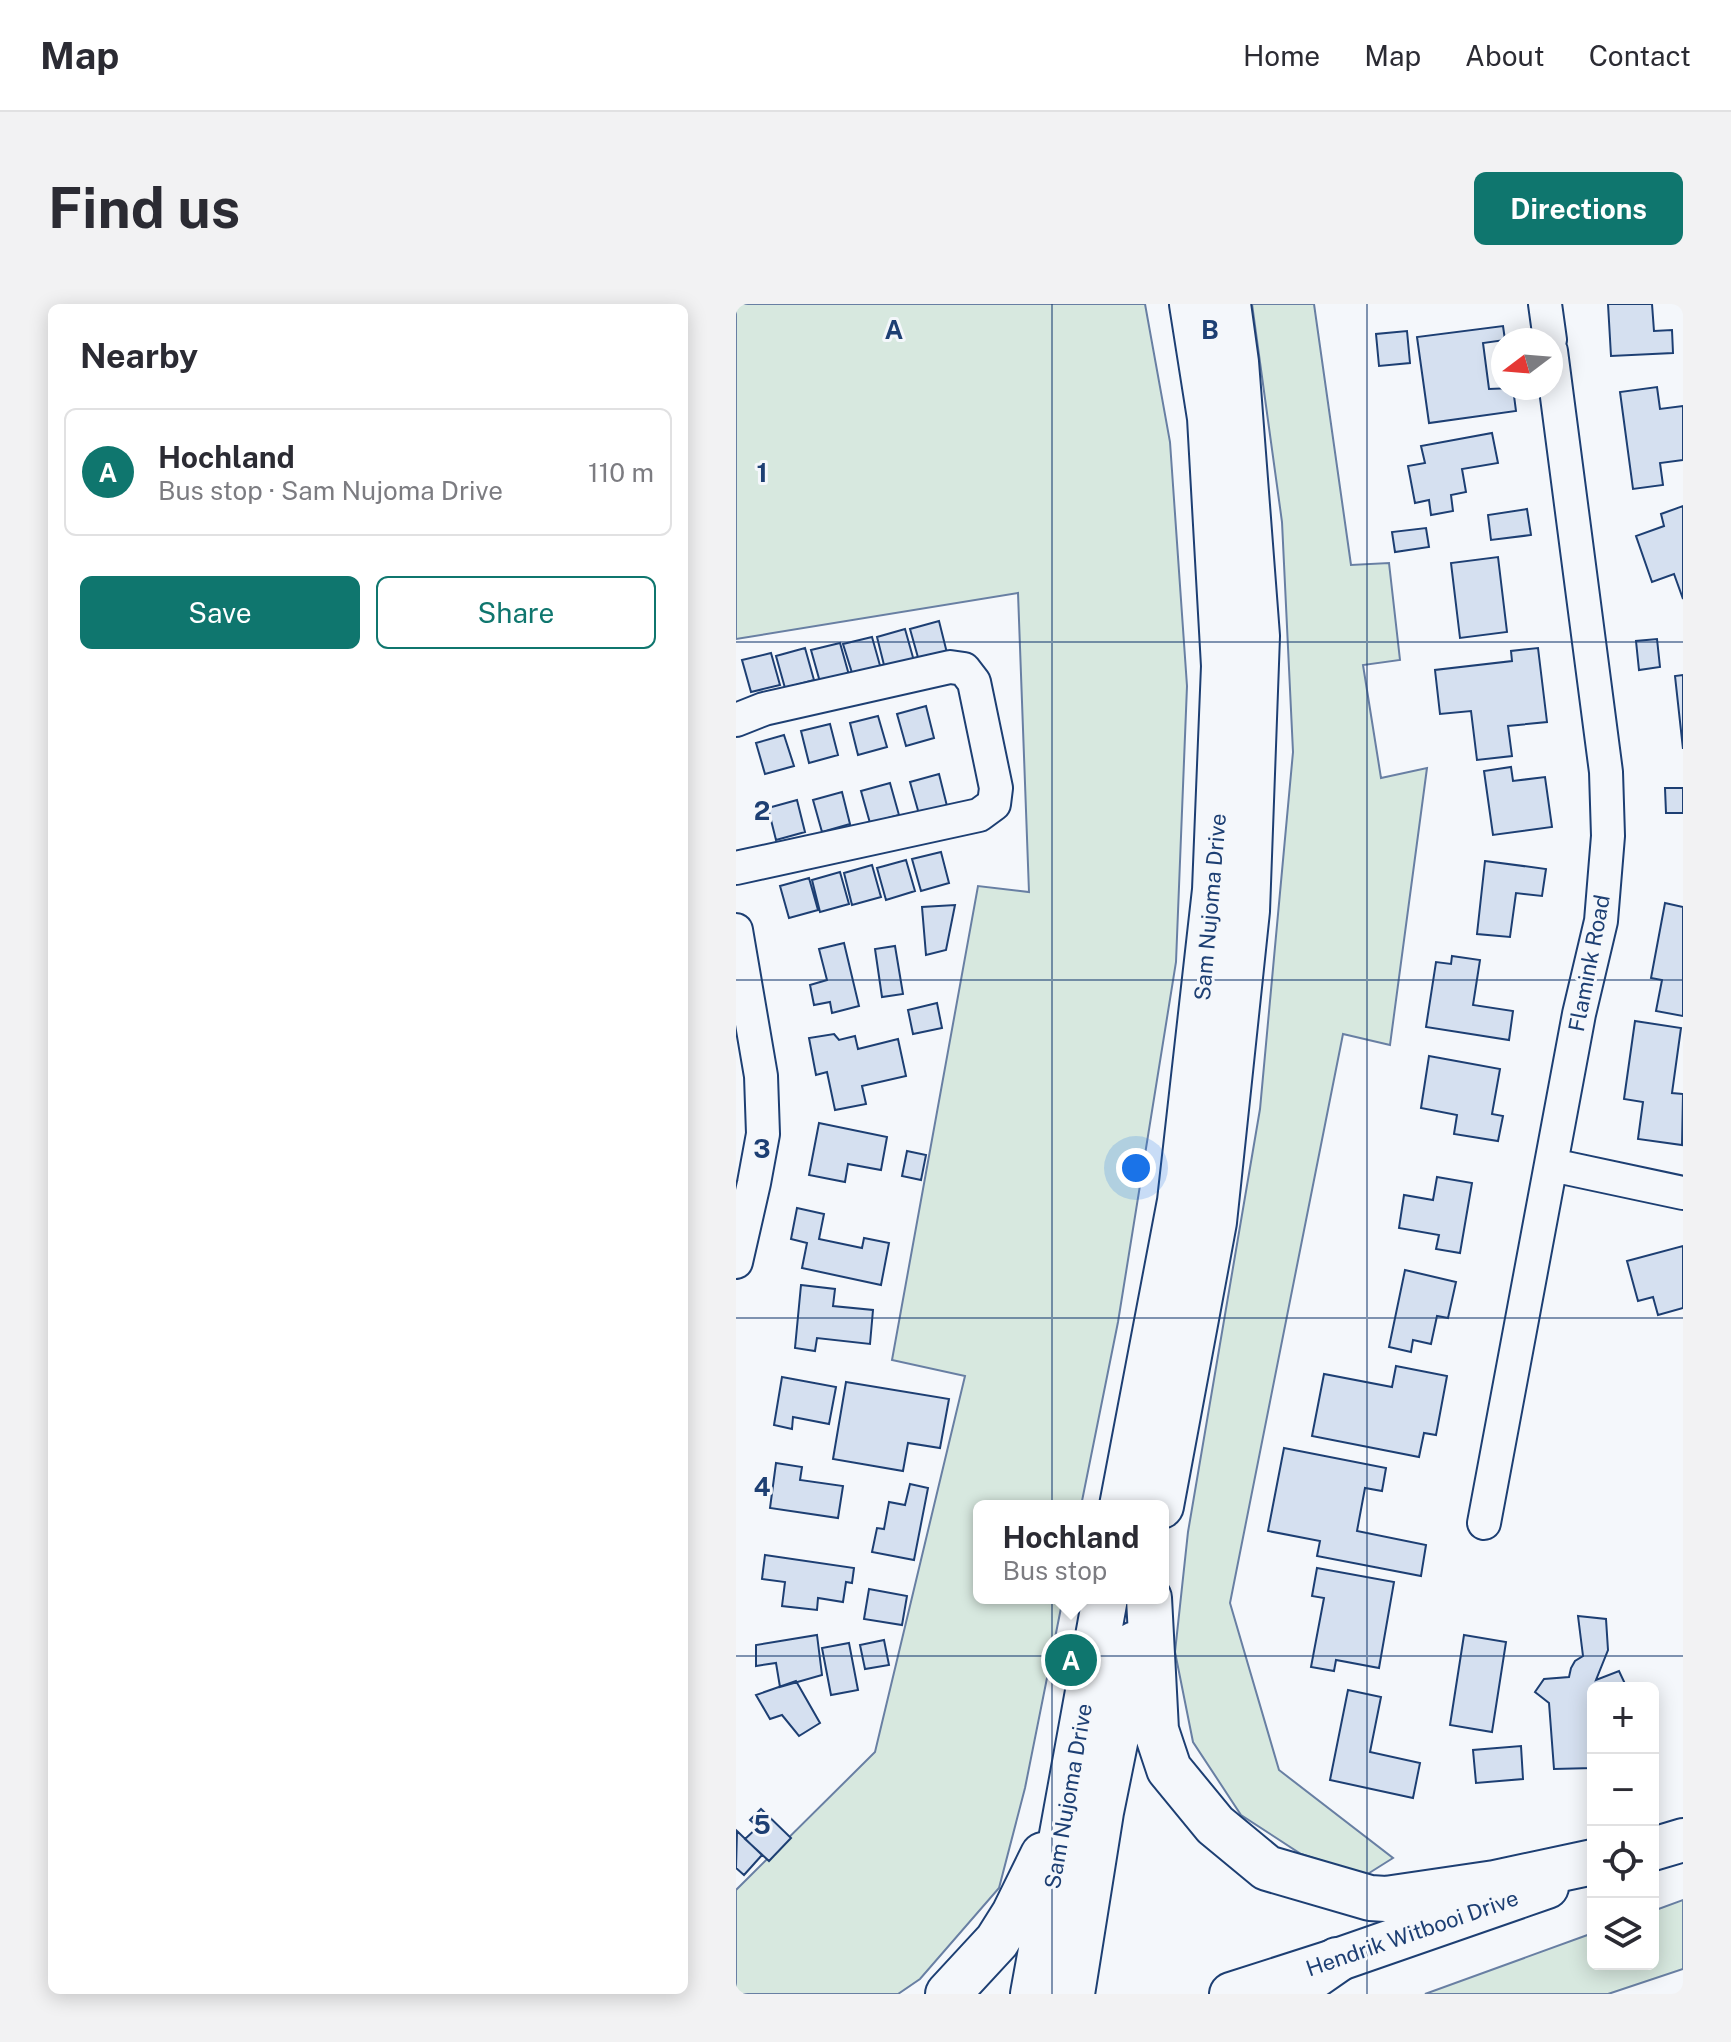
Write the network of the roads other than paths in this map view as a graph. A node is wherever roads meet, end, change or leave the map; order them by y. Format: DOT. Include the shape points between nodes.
graph roads {
  1 [pos="1192,304"];
  2 [pos="1228,304"];
  3 [pos="1545,304"];
  4 [pos="1548,328"];
  5 [pos="1557,400"];
  6 [pos="736,720"];
  7 [pos="736,868"];
  8 [pos="736,930"];
  9 [pos="1552,1165"];
  10 [pos="1683,1193"];
  11 [pos="736,1262"];
  12 [pos="1123,1500"];
  13 [pos="1162,1500"];
  14 [pos="1484,1523"];
  15 [pos="1104,1604"];
  16 [pos="1145,1604"];
  17 [pos="1146,1604"];
  18 [pos="1068,1798"];
  19 [pos="1683,1840"];
  20 [pos="1659,1847"];
  21 [pos="1587,1863"];
  22 [pos="1587,1872"];
  23 [pos="1337,1960"];
  24 [pos="948,1994"];
  25 [pos="1033,1994"];
  26 [pos="1072,1994"];
  27 [pos="1231,1994"];
  28 [pos="1288,1994"];
  1 -- 12 [label="highway, Sam Nujoma Drive" via="1210,418 1224,666 1215,890 1180,1201"];
  2 -- 13 [label="highway, Sam Nujoma Drive" via="1257,636 1247,911 1214,1222"];
  3 -- 4 [label="street"];
  5 -- 9 [label="street, Flamink Road" via="1606,772 1608,836 1601,921"];
  6 -- 7 [label="street" via="950,667 964,669 974,682 996,788 994,804 979,815"];
  8 -- 11 [label="street" via="761,1076 763,1134"];
  9 -- 10 [label="street"];
  9 -- 14 [label="street, Flamink Road"];
  15 -- 18 [label="highway, Sam Nujoma Drive"];
  16 -- 26 [label="highway, Sam Nujoma Drive" via="1101,1812"];
  17 -- 21 [label="highway" via="1156,1730 1169,1769 1215,1825 1267,1868 1386,1899"];
  18 -- 24 [label="highway" via="1014,1914 997,1941"];
  18 -- 25 [label="highway, Sam Nujoma Drive"];
  19 -- 20 [label="main road"];
  22 -- 23 [label="main road, Hendrik Witbooi Drive"];
  23 -- 27 [label="main road, Hendrik Witbooi Drive"];
  23 -- 28 [label="highway"];
}
